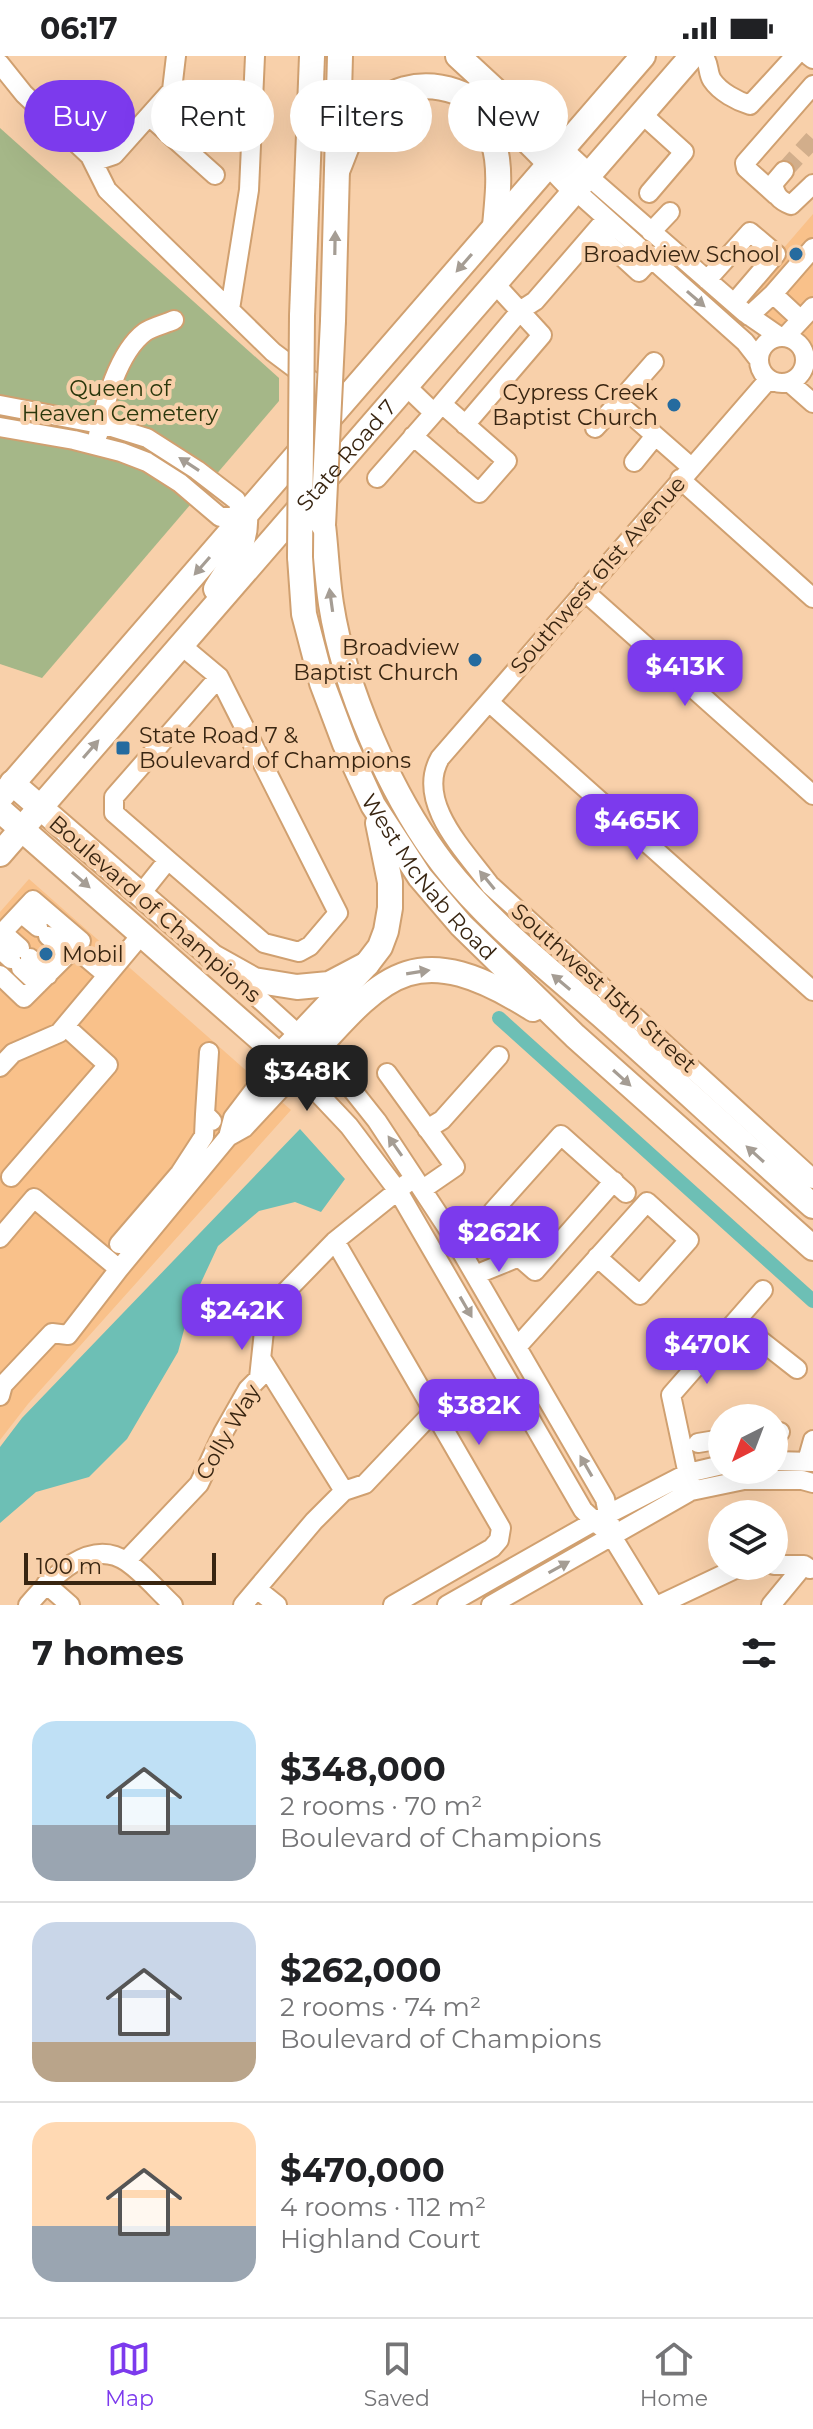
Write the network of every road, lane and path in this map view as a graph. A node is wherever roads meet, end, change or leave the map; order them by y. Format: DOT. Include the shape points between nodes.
graph roads {
  1 [pos="176,56"];
  2 [pos="255,56"];
  3 [pos="312,56"];
  4 [pos="340,56"];
  5 [pos="458,56"];
  6 [pos="643,56"];
  7 [pos="692,56"];
  8 [pos="703,56"];
  9 [pos="803,57"];
  10 [pos="0,64"];
  11 [pos="813,77"];
  12 [pos="813,85"];
  13 [pos="448,89"];
  14 [pos="642,114"];
  15 [pos="149,116"];
  16 [pos="498,152"];
  17 [pos="548,152"];
  18 [pos="555,157"];
  19 [pos="93,162"];
  20 [pos="337,171"];
  21 [pos="784,171"];
  22 [pos="215,175"];
  23 [pos="582,183"];
  24 [pos="813,184"];
  25 [pos="649,193"];
  26 [pos="776,195"];
  27 [pos="670,212"];
  28 [pos="600,225"];
  29 [pos="495,226"];
  30 [pos="651,232"];
  31 [pos="669,248"];
  32 [pos="813,248"];
  33 [pos="651,259"];
  34 [pos="707,280"];
  35 [pos="495,284"];
  36 [pos="768,298"];
  37 [pos="734,303"];
  38 [pos="230,309"];
  39 [pos="521,310"];
  40 [pos="807,313"];
  41 [pos="749,316"];
  42 [pos="174,320"];
  43 [pos="782,337"];
  44 [pos="759,360"];
  45 [pos="654,362"];
  46 [pos="808,371"];
  47 [pos="769,379"];
  48 [pos="789,382"];
  49 [pos="407,387"];
  50 [pos="618,403"];
  51 [pos="813,403"];
  52 [pos="342,404"];
  53 [pos="0,405"];
  54 [pos="438,408"];
  55 [pos="100,424"];
  56 [pos="465,425"];
  57 [pos="0,427"];
  58 [pos="595,428"];
  59 [pos="413,436"];
  60 [pos="655,436"];
  61 [pos="96,446"];
  62 [pos="634,462"];
  63 [pos="685,473"];
  64 [pos="377,478"];
  65 [pos="245,517"];
  66 [pos="584,591"];
  67 [pos="813,598"];
  68 [pos="183,645"];
  69 [pos="219,677"];
  70 [pos="489,702"];
  71 [pos="432,773"];
  72 [pos="4,785"];
  73 [pos="813,795"];
  74 [pos="373,805"];
  75 [pos="39,808"];
  76 [pos="0,810"];
  77 [pos="22,829"];
  78 [pos="0,854"];
  79 [pos="168,860"];
  80 [pos="140,895"];
  81 [pos="21,913"];
  82 [pos="142,934"];
  83 [pos="12,950"];
  84 [pos="72,951"];
  85 [pos="213,957"];
  86 [pos="367,964"];
  87 [pos="0,975"];
  88 [pos="107,975"];
  89 [pos="43,979"];
  90 [pos="813,991"];
  91 [pos="65,1026"];
  92 [pos="575,1036"];
  93 [pos="307,1042"];
  94 [pos="209,1052"];
  95 [pos="499,1056"];
  96 [pos="288,1063"];
  97 [pos="0,1067"];
  98 [pos="387,1073"];
  99 [pos="205,1114"];
  100 [pos="427,1129"];
  101 [pos="228,1137"];
  102 [pos="11,1177"];
  103 [pos="813,1179"];
  104 [pos="420,1183"];
  105 [pos="398,1191"];
  106 [pos="813,1206"];
  107 [pos="0,1238"];
  108 [pos="335,1241"];
  109 [pos="119,1244"];
  110 [pos="813,1248"];
  111 [pos="519,1257"];
  112 [pos="597,1257"];
  113 [pos="119,1269"];
  114 [pos="475,1275"];
  115 [pos="763,1290"];
  116 [pos="736,1321"];
  117 [pos="517,1347"];
  118 [pos="263,1361"];
  119 [pos="797,1369"];
  120 [pos="1,1389"];
  121 [pos="434,1411"];
  122 [pos="813,1440"];
  123 [pos="708,1441"];
  124 [pos="698,1443"];
  125 [pos="788,1461"];
  126 [pos="810,1462"];
  127 [pos="708,1472"];
  128 [pos="689,1482"];
  129 [pos="813,1483"];
  130 [pos="344,1491"];
  131 [pos="602,1518"];
  132 [pos="613,1538"];
  133 [pos="126,1561"];
  134 [pos="788,1566"];
  135 [pos="808,1568"];
  136 [pos="711,1580"];
  137 [pos="46,1584"];
  138 [pos="257,1589"];
  139 [pos="28,1605"];
  140 [pos="70,1605"];
  141 [pos="173,1605"];
  142 [pos="243,1605"];
  143 [pos="277,1605"];
  144 [pos="393,1605"];
  145 [pos="447,1605"];
  146 [pos="491,1605"];
  147 [pos="656,1605"];
  148 [pos="771,1605"];
  1 -- 15 [label="street" via="172,90"];
  2 -- 38 [label="street" via="249,190"];
  3 -- 74 [label="main road, West McNab Road, bridge" via="302,316 304,614 322,683"];
  4 -- 20 [label="main road, West McNab Road"];
  5 -- 18 [label="main road"];
  6 -- 18 [label="main road, State Road 7"];
  7 -- 14 [label="main road, State Road 7"];
  8 -- 9 [label="street" via="712,79 735,100 750,105"];
  9 -- 11 [label="street"];
  10 -- 19 [label="street"];
  12 -- 26 [label="street" via="748,160 746,168"];
  13 -- 20 [label="main road" via="421,85 380,101 360,121"];
  14 -- 23 [label="main road, State Road 7"];
  14 -- 25 [label="street" via="684,152"];
  15 -- 19 [label="street" via="114,155"];
  15 -- 22 [label="street"];
  16 -- 29 [label="main road"];
  17 -- 18 [label="main road"];
  18 -- 23 [label="main road"];
  18 -- 29 [label="main road, State Road 7"];
  19 -- 38 [label="street" via="107,190"];
  106 -- 20 [label="main road, West McNab Road, one-way, bridge" via="481,907 442,863 398,793 370,734 331,605 323,525"];
  21 -- 26 [label="street" via="773,184"];
  23 -- 28 [label="street"];
  23 -- 30 [label="street"];
  23 -- 35 [label="main road, State Road 7"];
  24 -- 26 [label="street" via="791,205"];
  27 -- 30 [label="street"];
  28 -- 33 [label="street"];
  28 -- 39 [label="street" via="535,301"];
  29 -- 52 [label="main road, State Road 7, one-way"];
  30 -- 31 [label="street"];
  31 -- 33 [label="street"];
  31 -- 34 [label="street"];
  32 -- 36 [label="street"];
  33 -- 44 [label="street, one-way"];
  34 -- 37 [label="street"];
  34 -- 37 [label="street" via="750,232 776,254"];
  35 -- 39 [label="street"];
  35 -- 49 [label="main road, State Road 7"];
  36 -- 40 [label="street"];
  36 -- 41 [label="street"];
  37 -- 41 [label="street"];
  38 -- 52 [label="street" via="273,352"];
  39 -- 54 [label="street"];
  39 -- 56 [label="street" via="542,335"];
  40 -- 43 [label="street"];
  41 -- 43 [label="street"];
  42 -- 55 [label="street" via="145,332 133,345 112,381"];
  43 -- 44 [label="street" via="763,347"];
  43 -- 46 [label="street" via="803,351"];
  44 -- 47 [label="street"];
  45 -- 50 [label="street"];
  46 -- 48 [label="street"];
  47 -- 48 [label="street"];
  47 -- 63 [label="street, Southwest 61st Avenue"];
  48 -- 51 [label="street"];
  49 -- 54 [label="street"];
  49 -- 68 [label="main road, State Road 7"];
  50 -- 58 [label="street"];
  50 -- 60 [label="street"];
  52 -- 65 [label="main road, State Road 7"];
  53 -- 55 [label="street"];
  54 -- 56 [label="street"];
  54 -- 59 [label="street"];
  55 -- 61 [label="street"];
  65 -- 55 [label="street, one-way" via="236,500 197,470 147,438"];
  56 -- 59 [label="street" via="507,461 479,493"];
  57 -- 61 [label="street"];
  59 -- 64 [label="street"];
  60 -- 62 [label="street"];
  60 -- 63 [label="street"];
  61 -- 65 [label="street" via="147,462 220,517"];
  63 -- 66 [label="street, Southwest 61st Avenue"];
  63 -- 67 [label="street"];
  65 -- 68 [label="main road" via="241,547"];
  65 -- 72 [label="main road, State Road 7, one-way"];
  66 -- 70 [label="street, Southwest 61st Avenue"];
  66 -- 73 [label="street"];
  68 -- 69 [label="street"];
  75 -- 68 [label="main road, State Road 7, one-way"];
  69 -- 79 [label="street" via="114,797 114,813"];
  69 -- 79 [label="street" via="338,913 299,952 264,943"];
  70 -- 71 [label="street, Southwest 61st Avenue"];
  70 -- 90 [label="street"];
  103 -- 71 [label="street, Southwest 15th Street, one-way" via="490,885 436,806"];
  72 -- 75 [label="main road, Boulevard of Champions"];
  74 -- 86 [label="main road" via="386,859 390,908 380,947"];
  74 -- 92 [label="main road, West McNab Road" via="420,877 461,925"];
  75 -- 77 [label="main road, State Road 7"];
  75 -- 80 [label="main road, Boulevard of Champions"];
  76 -- 77 [label="main road, Boulevard of Champions"];
  77 -- 78 [label="main road, State Road 7"];
  77 -- 82 [label="main road, Boulevard of Champions, one-way"];
  79 -- 80 [label="street"];
  80 -- 85 [label="main road, Boulevard of Champions"];
  81 -- 83 [label="street"];
  81 -- 84 [label="street"];
  81 -- 84 [label="street" via="33,900 81,941"];
  82 -- 88 [label="street"];
  82 -- 96 [label="main road, Boulevard of Champions"];
  83 -- 89 [label="street"];
  84 -- 88 [label="street"];
  84 -- 89 [label="street"];
  85 -- 86 [label="main road" via="254,980 297,987 329,984"];
  85 -- 93 [label="street, Boulevard of Champions"];
  86 -- 93 [label="main road"];
  87 -- 89 [label="street" via="24,998"];
  88 -- 91 [label="street"];
  91 -- 97 [label="street" via="13,1053"];
  91 -- 102 [label="street" via="108,1065"];
  93 -- 92 [label="main road, one-way" via="375,989 424,970 474,977"];
  92 -- 110 [label="main road, West McNab Road, one-way"];
  93 -- 96 [label="main road"];
  104 -- 93 [label="street, Boulevard of Champions, one-way" via="334,1067"];
  94 -- 99 [label="street"];
  95 -- 100 [label="street" via="442,1120"];
  96 -- 101 [label="street" via="233,1118"];
  96 -- 105 [label="street, Boulevard of Champions" via="349,1126"];
  98 -- 100 [label="street"];
  99 -- 101 [label="street"];
  99 -- 109 [label="street" via="204,1136 188,1161"];
  100 -- 104 [label="street, Colly Way" via="455,1167"];
  101 -- 113 [label="street"];
  104 -- 105 [label="street, Colly Way"];
  104 -- 114 [label="street, Boulevard of Champions"];
  105 -- 108 [label="street, Colly Way"];
  105 -- 131 [label="street, Boulevard of Champions, one-way" via="583,1510"];
  107 -- 113 [label="street" via="34,1198"];
  108 -- 118 [label="street, Colly Way" via="266,1312"];
  108 -- 121 [label="street"];
  111 -- 111 [label="street" via="493,1211 561,1135 620,1187 542,1278"];
  111 -- 114 [label="street"];
  112 -- 112 [label="street" via="647,1202 689,1240 640,1295"];
  112 -- 117 [label="street"];
  113 -- 120 [label="street" via="68,1335 52,1333"];
  114 -- 117 [label="street, Boulevard of Champions"];
  115 -- 116 [label="street"];
  116 -- 119 [label="street"];
  116 -- 128 [label="street" via="671,1395"];
  131 -- 117 [label="street, Boulevard of Champions, one-way" via="605,1499"];
  118 -- 130 [label="street"];
  118 -- 133 [label="street, Colly Way" via="259,1378 223,1433 199,1484"];
  121 -- 130 [label="street" via="365,1484"];
  121 -- 144 [label="street" via="501,1528 499,1540"];
  122 -- 126 [label="street"];
  123 -- 124 [label="street"];
  125 -- 126 [label="street"];
  127 -- 128 [label="street"];
  128 -- 129 [label="street"];
  128 -- 131 [label="street"];
  128 -- 132 [label="street"];
  130 -- 138 [label="street"];
  131 -- 132 [label="street, Boulevard of Champions"];
  131 -- 145 [label="street"];
  146 -- 132 [label="street, one-way"];
  132 -- 147 [label="street, Boulevard of Champions"];
  133 -- 137 [label="street" via="103,1552 86,1556"];
  133 -- 141 [label="street"];
  134 -- 135 [label="street"];
  135 -- 148 [label="street"];
  136 -- 147 [label="street"];
  137 -- 139 [label="street"];
  137 -- 140 [label="street"];
  138 -- 142 [label="street"];
  138 -- 143 [label="street"];
}
